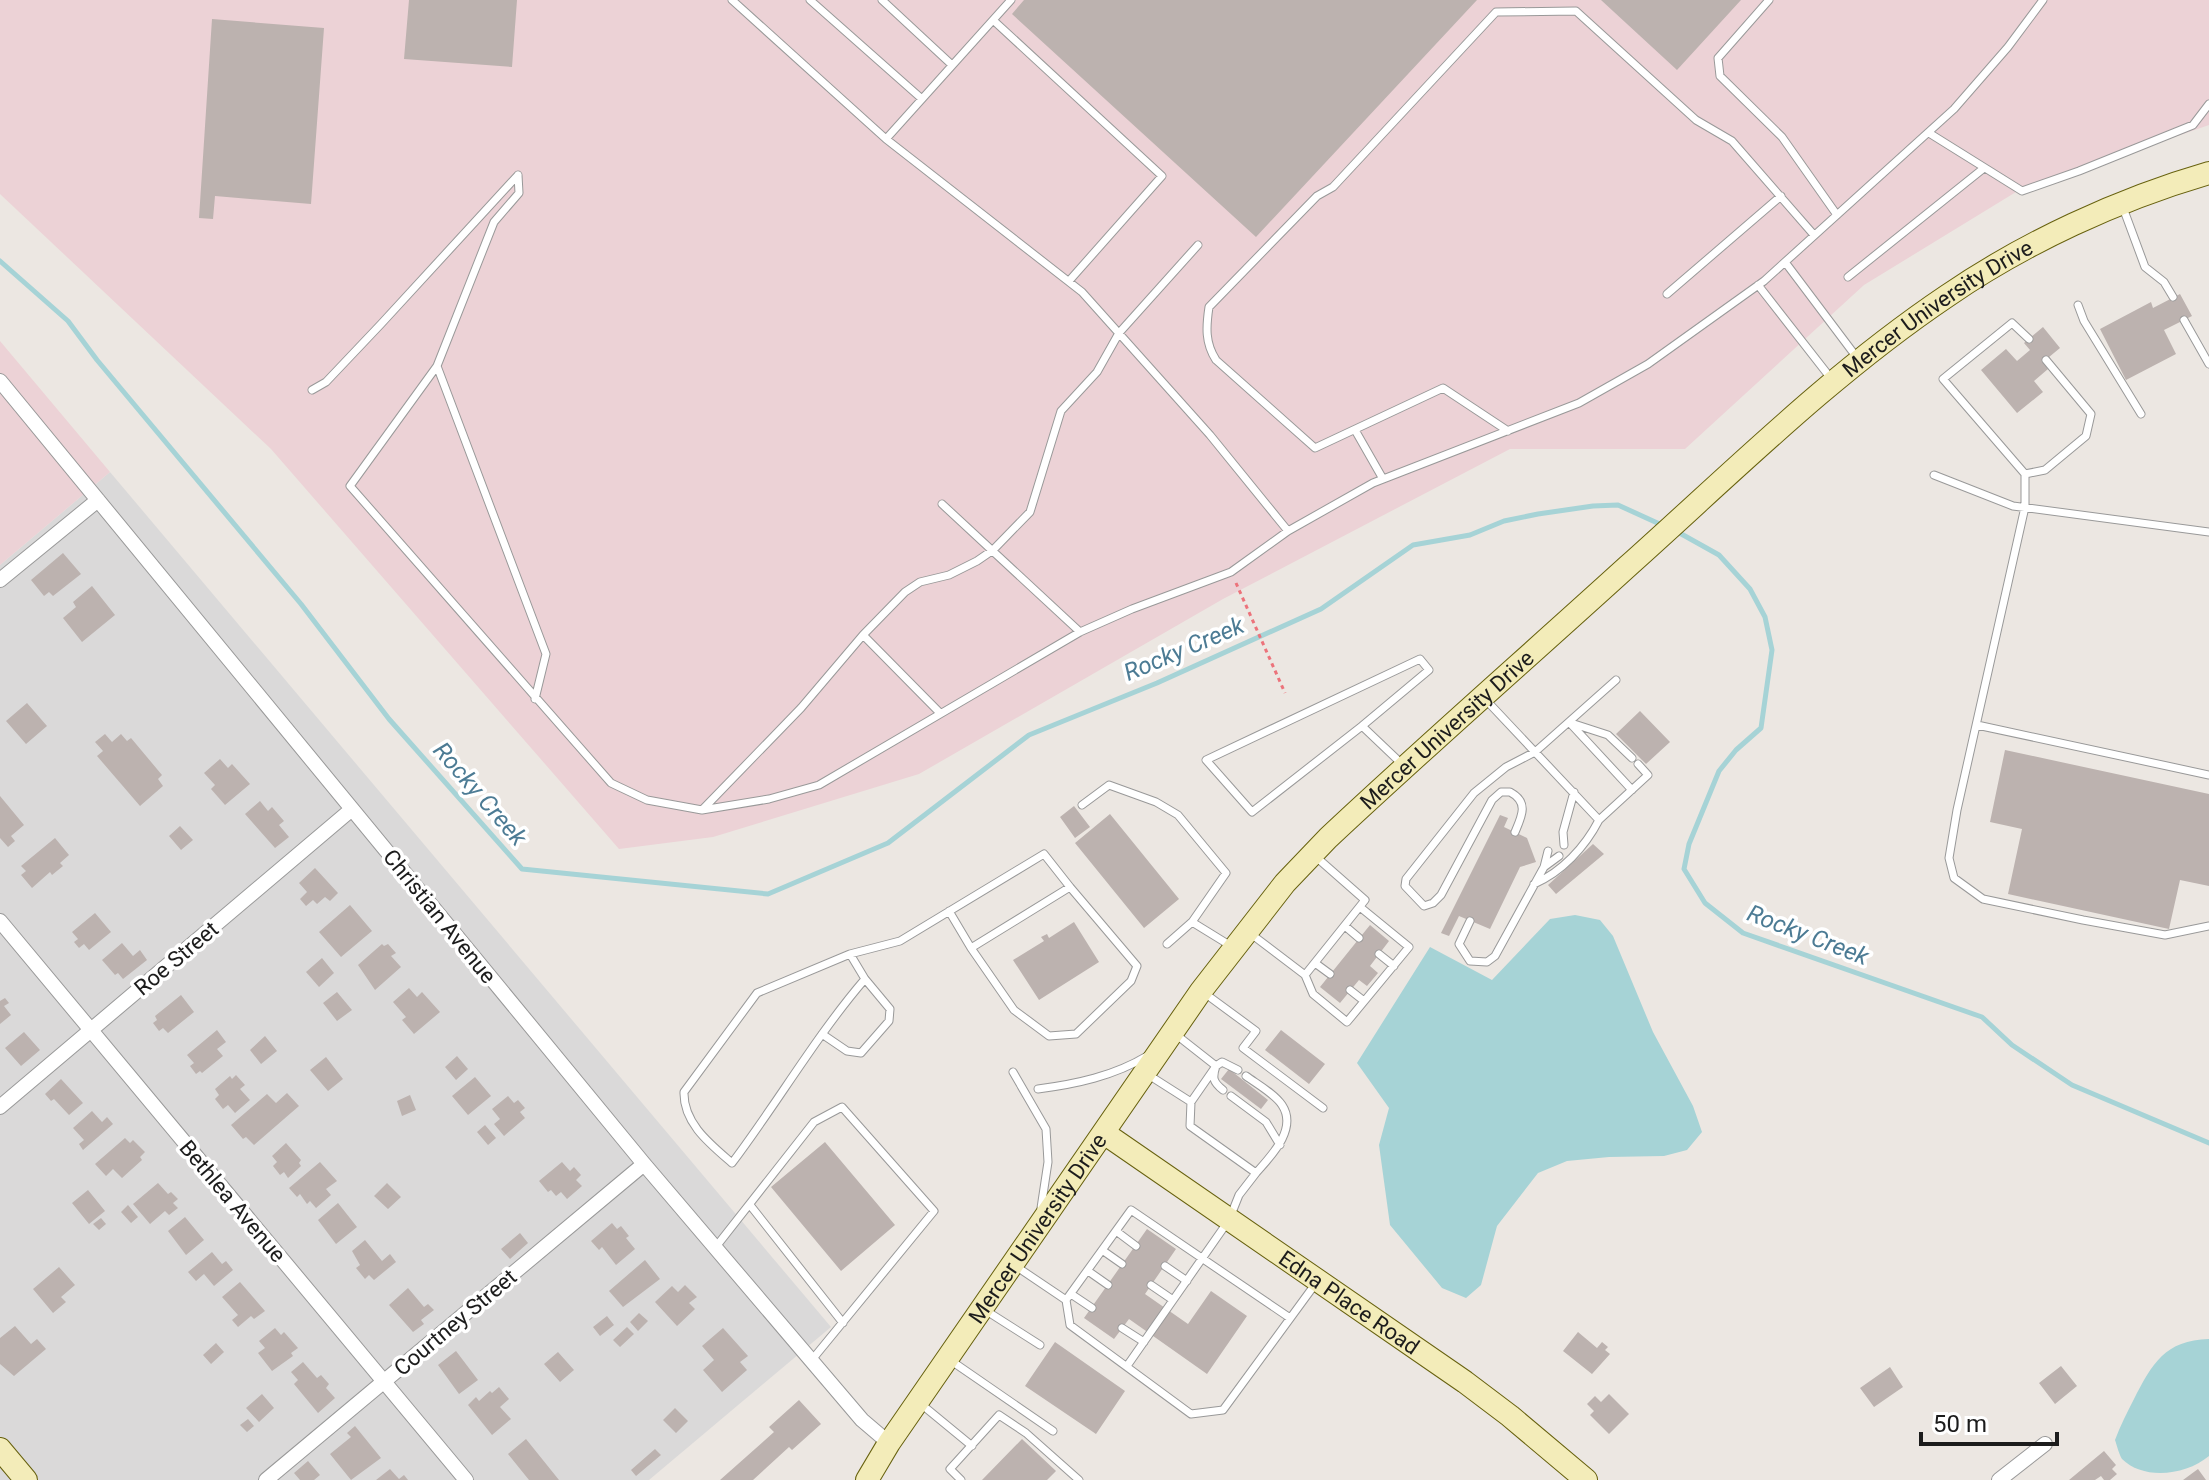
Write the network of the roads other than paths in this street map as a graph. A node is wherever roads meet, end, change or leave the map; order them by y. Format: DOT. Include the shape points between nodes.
graph roads {
  1 [pos="732,0"];
  2 [pos="810,0"];
  3 [pos="882,0"];
  4 [pos="1011,0"];
  5 [pos="1769,0"];
  6 [pos="2043,0"];
  7 [pos="993,20"];
  8 [pos="952,65"];
  9 [pos="922,99"];
  10 [pos="2209,104"];
  11 [pos="1929,133"];
  12 [pos="886,139"];
  13 [pos="1984,168"];
  14 [pos="2209,173"];
  15 [pos="1781,196"];
  16 [pos="2122,203"];
  17 [pos="1837,215"];
  18 [pos="1814,235"];
  19 [pos="1198,245"];
  20 [pos="1785,262"];
  21 [pos="1848,277"];
  22 [pos="1069,281"];
  23 [pos="1758,285"];
  24 [pos="1667,294"];
  25 [pos="2173,297"];
  26 [pos="2078,305"];
  27 [pos="2184,320"];
  28 [pos="1119,333"];
  29 [pos="2029,339"];
  30 [pos="2046,360"];
  31 [pos="1860,361"];
  32 [pos="2209,364"];
  33 [pos="437,366"];
  34 [pos="0,381"];
  35 [pos="1835,383"];
  36 [pos="312,390"];
  37 [pos="2141,414"];
  38 [pos="1355,430"];
  39 [pos="1508,431"];
  40 [pos="2025,474"];
  41 [pos="1934,475"];
  42 [pos="1383,479"];
  43 [pos="98,500"];
  44 [pos="942,504"];
  45 [pos="2025,507"];
  46 [pos="1288,531"];
  47 [pos="2209,532"];
  48 [pos="993,550"];
  49 [pos="0,580"];
  50 [pos="1080,632"];
  51 [pos="863,635"];
  52 [pos="1616,680"];
  53 [pos="1482,695"];
  54 [pos="535,699"];
  55 [pos="940,713"];
  56 [pos="1569,722"];
  57 [pos="1977,725"];
  58 [pos="1362,726"];
  59 [pos="1535,752"];
  60 [pos="1405,767"];
  61 [pos="2209,775"];
  62 [pos="1632,790"];
  63 [pos="1574,792"];
  64 [pos="1082,805"];
  65 [pos="352,809"];
  66 [pos="702,810"];
  67 [pos="1599,820"];
  68 [pos="1515,832"];
  69 [pos="1563,832"];
  70 [pos="1554,840"];
  71 [pos="1564,845"];
  72 [pos="1548,851"];
  73 [pos="1313,854"];
  74 [pos="1559,856"];
  75 [pos="1544,867"];
  76 [pos="1534,884"];
  77 [pos="1070,887"];
  78 [pos="1360,907"];
  79 [pos="949,911"];
  80 [pos="0,921"];
  81 [pos="1470,921"];
  82 [pos="1192,922"];
  83 [pos="1345,926"];
  84 [pos="2209,926"];
  85 [pos="1240,938"];
  86 [pos="1359,938"];
  87 [pos="1167,944"];
  88 [pos="971,948"];
  89 [pos="850,954"];
  90 [pos="1379,954"];
  91 [pos="1315,963"];
  92 [pos="1394,966"];
  93 [pos="1330,974"];
  94 [pos="1305,975"];
  95 [pos="865,979"];
  96 [pos="1350,990"];
  97 [pos="1201,991"];
  98 [pos="1364,1001"];
  99 [pos="91,1030"];
  100 [pos="822,1034"];
  101 [pos="1168,1040"];
  102 [pos="1216,1066"];
  103 [pos="1238,1070"];
  104 [pos="1013,1072"];
  105 [pos="1145,1073"];
  106 [pos="1246,1076"];
  107 [pos="1038,1089"];
  108 [pos="1223,1090"];
  109 [pos="1231,1096"];
  110 [pos="1191,1102"];
  111 [pos="0,1107"];
  112 [pos="1323,1108"];
  113 [pos="1104,1133"];
  114 [pos="1280,1145"];
  115 [pos="644,1164"];
  116 [pos="1256,1173"];
  117 [pos="750,1205"];
  118 [pos="1229,1220"];
  119 [pos="1116,1231"];
  120 [pos="1034,1235"];
  121 [pos="1136,1246"];
  122 [pos="715,1248"];
  123 [pos="1102,1250"];
  124 [pos="1202,1258"];
  125 [pos="1122,1264"];
  126 [pos="1014,1265"];
  127 [pos="1165,1266"];
  128 [pos="1088,1271"];
  129 [pos="1187,1281"];
  130 [pos="1317,1281"];
  131 [pos="1108,1285"];
  132 [pos="1151,1285"];
  133 [pos="1069,1297"];
  134 [pos="1173,1300"];
  135 [pos="1092,1308"];
  136 [pos="983,1309"];
  137 [pos="1290,1318"];
  138 [pos="843,1323"];
  139 [pos="1122,1328"];
  140 [pos="1144,1342"];
  141 [pos="1040,1345"];
  142 [pos="948,1359"];
  143 [pos="811,1361"];
  144 [pos="1127,1366"];
  145 [pos="384,1381"];
  146 [pos="918,1402"];
  147 [pos="1053,1431"];
  148 [pos="889,1443"];
  149 [pos="2045,1444"];
  150 [pos="972,1446"];
  151 [pos="0,1449"];
  152 [pos="26,1480"];
  153 [pos="266,1480"];
  154 [pos="466,1480"];
  155 [pos="867,1480"];
  156 [pos="961,1480"];
  157 [pos="1079,1480"];
  158 [pos="1586,1480"];
  159 [pos="1999,1480"];
  1 -- 12 [label="lane"];
  2 -- 9 [label="lane"];
  3 -- 8 [label="lane"];
  4 -- 7 [label="lane"];
  5 -- 17 [label="lane" via="1718,58 1720,76 1782,137"];
  6 -- 11 [label="lane" via="2008,47"];
  7 -- 8 [label="lane"];
  7 -- 22 [label="lane" via="1162,176"];
  8 -- 9 [label="lane"];
  9 -- 12 [label="lane"];
  10 -- 13 [label="lane" via="2193,125 2022,191"];
  11 -- 13 [label="lane"];
  11 -- 17 [label="lane"];
  12 -- 22 [label="lane"];
  13 -- 21 [label="lane"];
  14 -- 16 [label="main road, Mercer University Drive"];
  15 -- 18 [label="lane"];
  15 -- 24 [label="lane"];
  15 -- 38 [label="lane" via="1732,141 1696,120 1576,11 1496,12 1333,187 1317,196 1209,307 1208,347 1216,360 1315,448"];
  16 -- 25 [label="lane" via="2145,267"];
  16 -- 31 [label="main road, Mercer University Drive" via="2024,250 1948,295"];
  17 -- 18 [label="lane"];
  18 -- 20 [label="lane"];
  19 -- 28 [label="lane"];
  20 -- 23 [label="lane"];
  20 -- 31 [label="lane"];
  22 -- 28 [label="lane"];
  23 -- 35 [label="lane"];
  23 -- 39 [label="lane" via="1648,364 1579,403"];
  26 -- 37 [label="lane"];
  27 -- 32 [label="lane"];
  28 -- 46 [label="lane"];
  28 -- 48 [label="lane" via="1097,372 1061,411 1030,512"];
  29 -- 40 [label="lane" via="2012,323 1943,379"];
  30 -- 40 [label="lane" via="2091,414 2086,436 2045,470"];
  31 -- 35 [label="main road, Mercer University Drive"];
  33 -- 36 [label="lane" via="494,222 519,193 518,175 326,382"];
  33 -- 54 [label="lane" via="546,654"];
  33 -- 54 [label="lane" via="350,486"];
  34 -- 43 [label="street, Christian Avenue"];
  35 -- 53 [label="main road, Mercer University Drive"];
  38 -- 39 [label="lane" via="1443,388"];
  38 -- 42 [label="lane"];
  39 -- 42 [label="lane"];
  40 -- 45 [label="lane"];
  41 -- 45 [label="lane"];
  42 -- 46 [label="lane"];
  43 -- 49 [label="street"];
  43 -- 65 [label="street, Christian Avenue"];
  44 -- 48 [label="lane"];
  45 -- 47 [label="lane"];
  45 -- 57 [label="lane"];
  46 -- 50 [label="lane" via="1231,572"];
  48 -- 50 [label="lane"];
  48 -- 51 [label="lane" via="949,575 920,582"];
  50 -- 55 [label="lane"];
  51 -- 55 [label="lane"];
  51 -- 66 [label="lane"];
  52 -- 56 [label="lane"];
  53 -- 59 [label="lane"];
  53 -- 60 [label="main road, Mercer University Drive"];
  54 -- 66 [label="lane" via="611,783 647,800"];
  55 -- 66 [label="lane" via="819,785"];
  56 -- 59 [label="lane"];
  56 -- 62 [label="lane"];
  56 -- 62 [label="lane" via="1608,735 1648,775"];
  57 -- 61 [label="lane"];
  57 -- 84 [label="lane" via="1949,858 1954,878 1983,899 2083,920 2165,935"];
  58 -- 58 [label="lane" via="1429,670 1420,659 1206,760 1252,812"];
  58 -- 60 [label="lane"];
  59 -- 63 [label="lane"];
  59 -- 68 [label="lane" via="1474,793 1405,886 1424,906 1433,903 1501,792 1510,792 1523,803"];
  60 -- 73 [label="main road, Mercer University Drive"];
  62 -- 67 [label="lane"];
  63 -- 67 [label="lane"];
  63 -- 69 [label="lane"];
  64 -- 82 [label="lane" via="1109,785 1178,815 1226,873"];
  65 -- 99 [label="street, Roe Street"];
  65 -- 115 [label="street, Christian Avenue"];
  67 -- 76 [label="lane" via="1589,841 1550,877"];
  69 -- 70 [label="lane"];
  69 -- 71 [label="lane"];
  72 -- 75 [label="lane"];
  73 -- 78 [label="lane" via="1365,900"];
  73 -- 85 [label="main road, Mercer University Drive"];
  74 -- 75 [label="lane"];
  75 -- 76 [label="lane"];
  76 -- 81 [label="lane" via="1487,962 1470,961 1459,944"];
  77 -- 79 [label="lane" via="1044,854"];
  77 -- 88 [label="lane"];
  77 -- 88 [label="lane" via="1137,966 1131,981 1076,1034 1049,1036 1014,1010"];
  78 -- 83 [label="lane"];
  78 -- 92 [label="lane" via="1409,947"];
  79 -- 88 [label="lane"];
  79 -- 89 [label="lane" via="900,941"];
  80 -- 99 [label="street, Bethlea Avenue"];
  82 -- 85 [label="lane"];
  82 -- 87 [label="lane"];
  83 -- 86 [label="lane"];
  83 -- 91 [label="lane"];
  85 -- 94 [label="lane"];
  85 -- 97 [label="main road, Mercer University Drive"];
  89 -- 95 [label="lane"];
  89 -- 100 [label="lane" via="757,993 684,1092 687,1115 732,1163"];
  90 -- 92 [label="lane"];
  91 -- 93 [label="lane"];
  91 -- 94 [label="lane"];
  92 -- 98 [label="lane"];
  94 -- 98 [label="lane" via="1313,994 1347,1022"];
  95 -- 100 [label="lane"];
  95 -- 100 [label="lane" via="890,1009 889,1021 861,1053 847,1051"];
  96 -- 98 [label="lane"];
  97 -- 101 [label="main road, Mercer University Drive"];
  97 -- 112 [label="lane" via="1256,1031 1243,1048"];
  99 -- 111 [label="street, Roe Street"];
  99 -- 145 [label="street, Bethlea Avenue"];
  101 -- 102 [label="lane"];
  101 -- 105 [label="main road, Mercer University Drive"];
  101 -- 107 [label="lane" via="1132,1065"];
  102 -- 103 [label="lane" via="1222,1062"];
  102 -- 108 [label="lane" via="1212,1076"];
  102 -- 110 [label="lane"];
  104 -- 120 [label="lane" via="1046,1129 1048,1162"];
  105 -- 110 [label="lane"];
  105 -- 113 [label="main road, Mercer University Drive"];
  106 -- 114 [label="lane" via="1282,1103 1288,1119"];
  109 -- 114 [label="lane" via="1266,1122"];
  110 -- 116 [label="lane" via="1190,1126"];
  113 -- 118 [label="main road, Edna Place Road"];
  113 -- 120 [label="main road, Mercer University Drive"];
  114 -- 116 [label="lane"];
  115 -- 122 [label="street, Christian Avenue"];
  115 -- 145 [label="street, Courtney Street"];
  116 -- 118 [label="lane"];
  117 -- 122 [label="lane"];
  117 -- 138 [label="lane"];
  117 -- 138 [label="lane" via="814,1122 842,1107 934,1211"];
  118 -- 124 [label="lane"];
  118 -- 130 [label="main road, Edna Place Road"];
  119 -- 121 [label="lane"];
  119 -- 123 [label="lane"];
  119 -- 124 [label="lane" via="1131,1210"];
  120 -- 126 [label="main road, Mercer University Drive"];
  122 -- 143 [label="street, Christian Avenue"];
  123 -- 125 [label="lane"];
  123 -- 128 [label="lane"];
  124 -- 129 [label="lane"];
  124 -- 137 [label="lane"];
  126 -- 133 [label="lane"];
  126 -- 136 [label="main road, Mercer University Drive"];
  127 -- 129 [label="lane"];
  128 -- 131 [label="lane"];
  128 -- 133 [label="lane"];
  129 -- 134 [label="lane"];
  130 -- 137 [label="lane"];
  130 -- 158 [label="main road, Edna Place Road" via="1465,1382"];
  132 -- 134 [label="lane"];
  133 -- 135 [label="lane"];
  133 -- 144 [label="lane" via="1070,1325"];
  134 -- 140 [label="lane"];
  136 -- 141 [label="lane"];
  136 -- 142 [label="main road, Mercer University Drive"];
  137 -- 144 [label="lane" via="1223,1410 1191,1414"];
  138 -- 143 [label="lane"];
  139 -- 140 [label="lane"];
  140 -- 144 [label="lane"];
  142 -- 146 [label="main road, Mercer University Drive"];
  142 -- 147 [label="lane"];
  143 -- 148 [label="street, Christian Avenue"];
  145 -- 153 [label="street, Courtney Street"];
  145 -- 154 [label="street, Bethlea Avenue"];
  146 -- 148 [label="main road, Mercer University Drive"];
  146 -- 150 [label="lane"];
  148 -- 155 [label="main road, Mercer University Drive"];
  149 -- 159 [label="street"];
  150 -- 156 [label="lane" via="950,1469"];
  150 -- 157 [label="lane" via="999,1415"];
  151 -- 152 [label="main road"];
}
